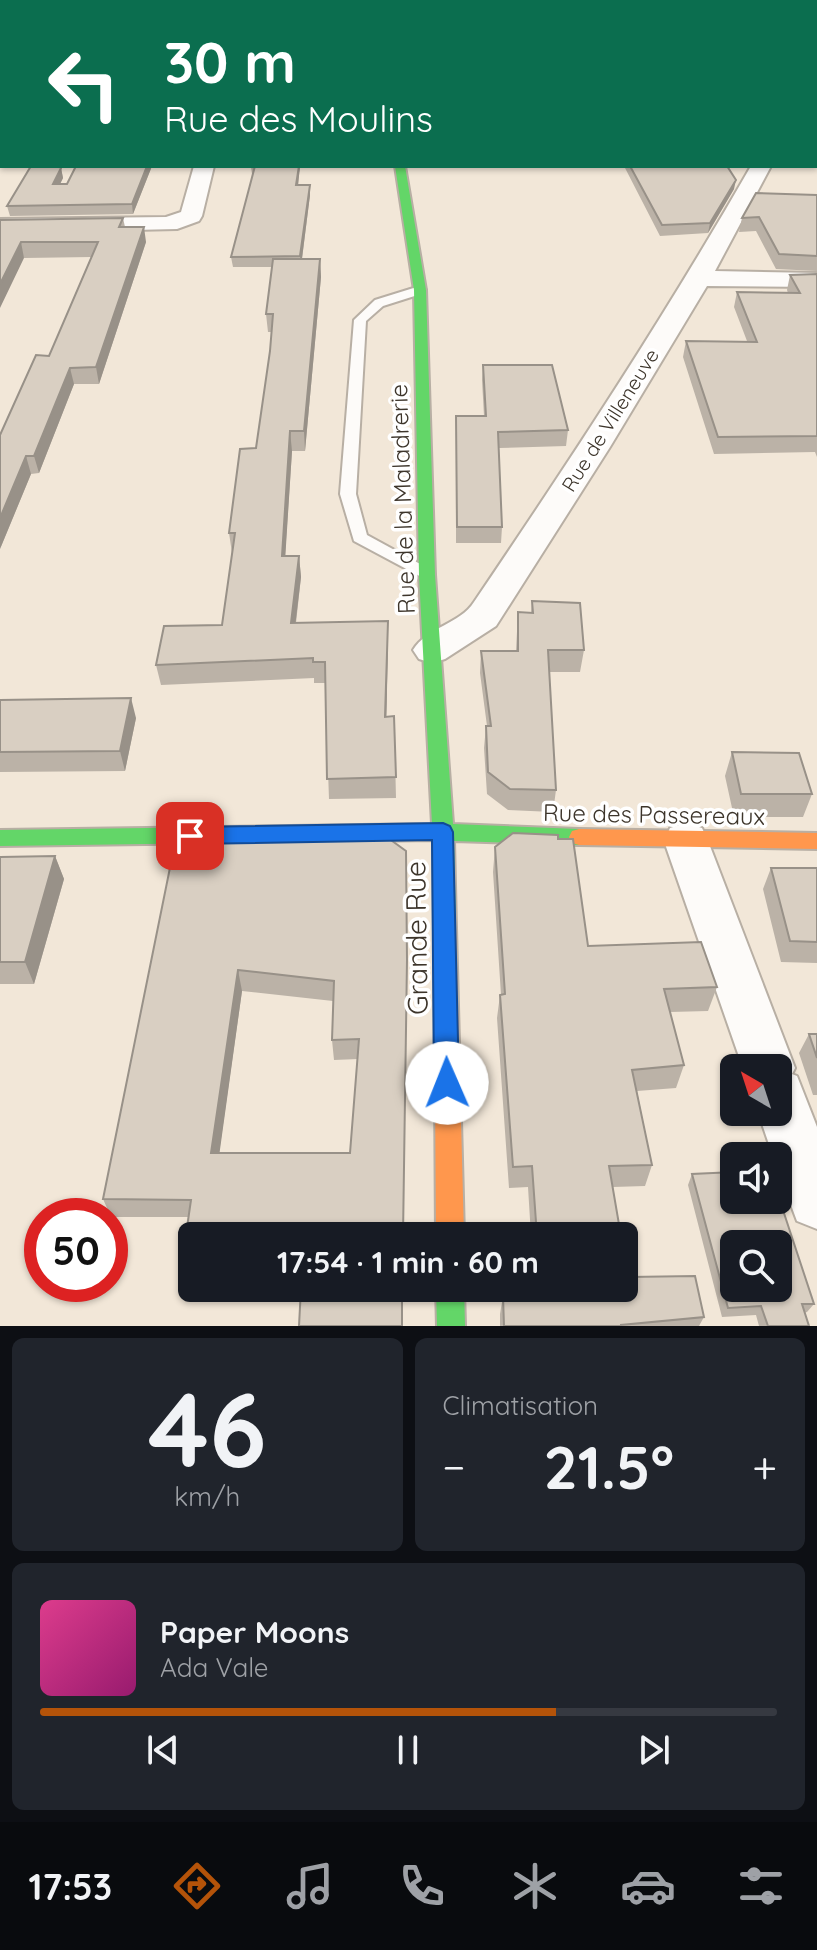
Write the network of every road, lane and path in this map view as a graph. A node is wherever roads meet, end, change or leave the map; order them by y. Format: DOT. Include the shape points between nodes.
graph roads {
  1 [pos="203,168"];
  2 [pos="400,168"];
  3 [pos="760,168"];
  4 [pos="0,226"];
  5 [pos="699,278"];
  6 [pos="817,280"];
  7 [pos="420,290"];
  8 [pos="427,575"];
  9 [pos="432,650"];
  10 [pos="443,832"];
  11 [pos="0,838"];
  12 [pos="686,841"];
  13 [pos="817,841"];
  14 [pos="764,1054"];
  15 [pos="790,1126"];
  16 [pos="817,1201"];
  17 [pos="450,1222"];
  18 [pos="450,1302"];
  19 [pos="451,1326"];
  1 -- 4 [label="street" via="191,216 169,224"];
  2 -- 7 [label="main road, Rue de la Maladrerie"];
  3 -- 5 [label="street, Rue de Villeneuve"];
  5 -- 6 [label="street"];
  5 -- 9 [label="street, Rue de Villeneuve" via="483,617"];
  7 -- 8 [label="main road, Rue de la Maladrerie"];
  7 -- 8 [label="lane" via="379,303 360,320 348,494 360,538"];
  8 -- 9 [label="main road, Rue de la Maladrerie"];
  9 -- 10 [label="main road, Rue de la Maladrerie"];
  10 -- 11 [label="main road, Rue des Passereaux"];
  10 -- 12 [label="main road, Rue des Passereaux"];
  10 -- 17 [label="main road, Grande Rue"];
  12 -- 13 [label="main road, Rue des Passereaux"];
  12 -- 14 [label="street"];
  15 -- 16 [label="street"];
  18 -- 19 [label="main road"];
}
